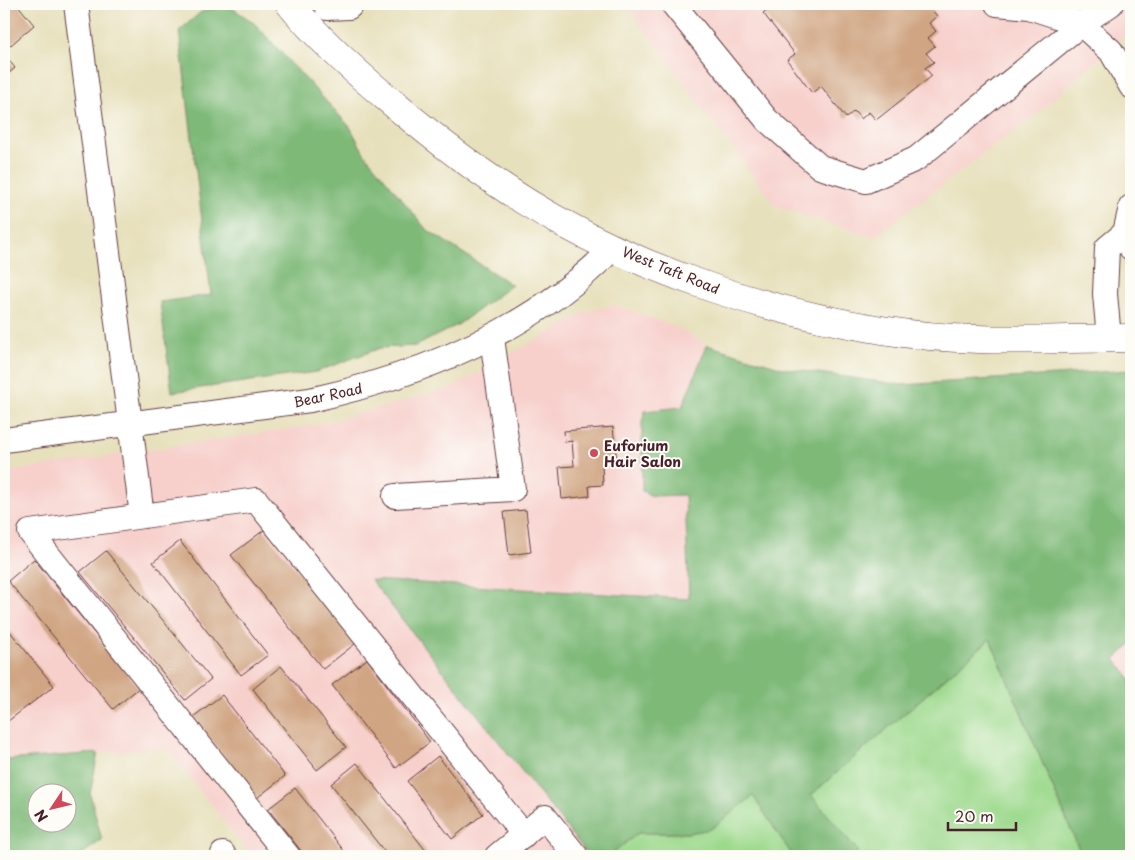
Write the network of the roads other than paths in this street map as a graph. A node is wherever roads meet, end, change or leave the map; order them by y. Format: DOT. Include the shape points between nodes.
graph roads {
  1 [pos="76,4"];
  2 [pos="290,4"];
  3 [pos="352,4"];
  4 [pos="673,4"];
  5 [pos="997,4"];
  6 [pos="1068,4"];
  7 [pos="1112,4"];
  8 [pos="321,12"];
  9 [pos="1081,24"];
  10 [pos="1131,86"];
  11 [pos="1131,207"];
  12 [pos="1128,241"];
  13 [pos="614,247"];
  14 [pos="492,338"];
  15 [pos="1120,338"];
  16 [pos="131,424"];
  17 [pos="4,440"];
  18 [pos="395,496"];
  19 [pos="142,516"];
  20 [pos="524,835"];
  21 [pos="288,856"];
  22 [pos="497,856"];
  23 [pos="576,856"];
  1 -- 16 [label="street"];
  2 -- 8 [label="main road, West Taft Road"];
  3 -- 8 [label="street"];
  4 -- 9 [label="street" via="768,120 820,167 866,181 916,159"];
  5 -- 9 [label="street" via="1029,7"];
  6 -- 9 [label="street"];
  7 -- 9 [label="street"];
  8 -- 13 [label="main road, West Taft Road" via="361,77 437,140 516,196 558,221"];
  9 -- 10 [label="street" via="1110,51"];
  11 -- 12 [label="street"];
  12 -- 15 [label="street" via="1107,248 1105,294"];
  13 -- 14 [label="street, Bear Road" via="560,296"];
  13 -- 15 [label="main road, West Taft Road" via="659,268 731,294 882,330 980,340"];
  14 -- 16 [label="street, Bear Road" via="432,365 357,390 310,400"];
  14 -- 18 [label="street" via="512,489"];
  16 -- 17 [label="street, Bear Road"];
  16 -- 19 [label="street"];
  19 -- 20 [label="street" via="256,500"];
  19 -- 21 [label="street" via="30,532"];
  20 -- 22 [label="street"];
  20 -- 23 [label="street" via="545,817"];
}
